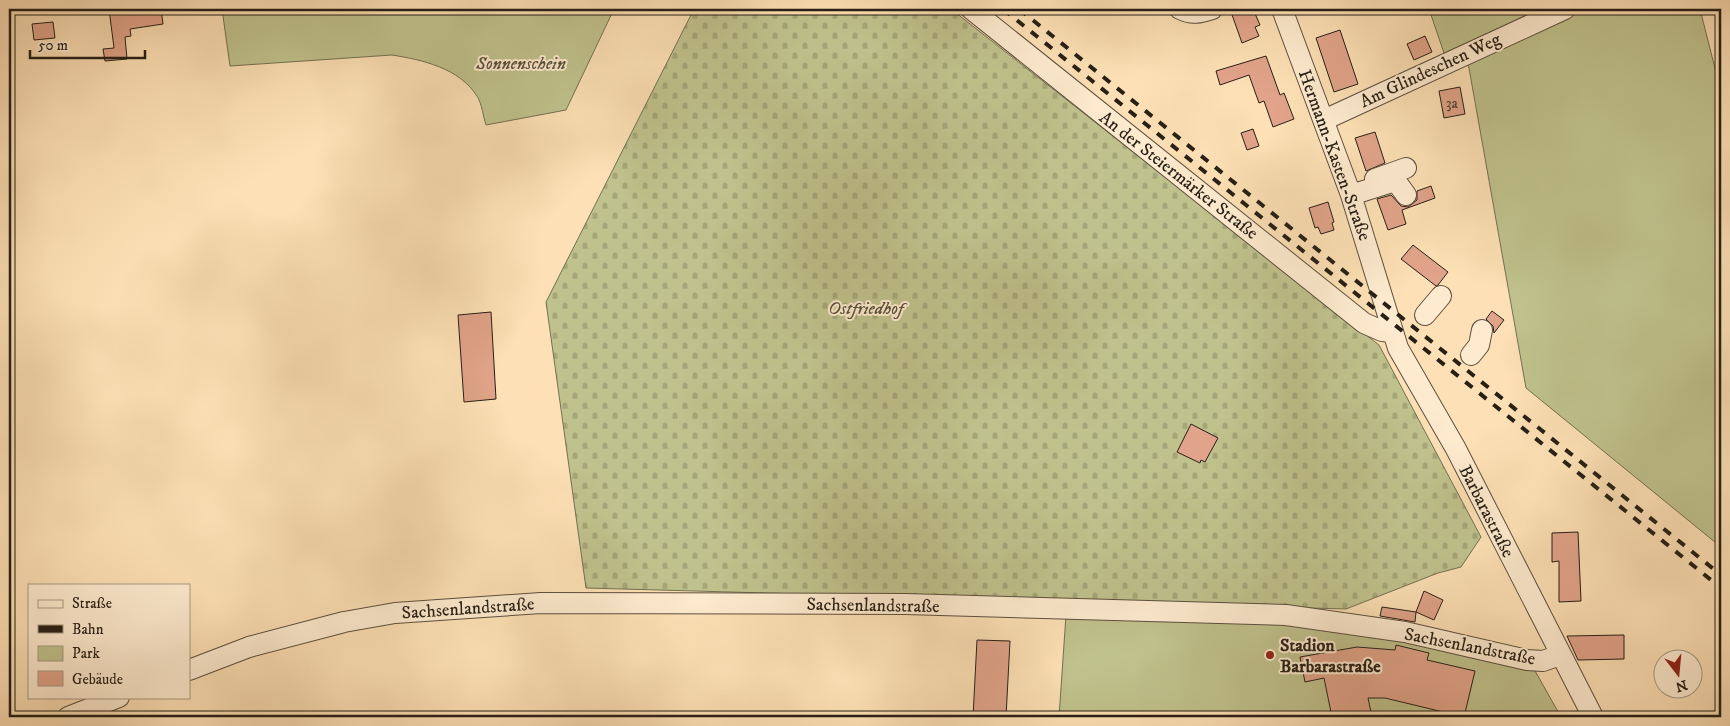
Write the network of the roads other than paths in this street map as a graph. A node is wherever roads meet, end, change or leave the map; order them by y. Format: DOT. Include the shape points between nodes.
graph roads {
  1 [pos="971,9"];
  2 [pos="1180,9"];
  3 [pos="1212,9"];
  4 [pos="1282,9"];
  5 [pos="1565,9"];
  6 [pos="1324,120"];
  7 [pos="1406,168"];
  8 [pos="1350,191"];
  9 [pos="1406,195"];
  10 [pos="1441,296"];
  11 [pos="1384,303"];
  12 [pos="1425,315"];
  13 [pos="1482,330"];
  14 [pos="1392,332"];
  15 [pos="1471,355"];
  16 [pos="1560,655"];
  17 [pos="190,670"];
  18 [pos="116,698"];
  19 [pos="1587,715"];
  20 [pos="68,717"];
  1 -- 14 [label="street, An der Steiermärker Straße" via="1364,323"];
  2 -- 3 [label="street" via="1188,13"];
  4 -- 6 [label="street, Hermann-Kasten-Straße"];
  5 -- 6 [label="street, Am Glindeschen Weg"];
  6 -- 8 [label="street, Hermann-Kasten-Straße"];
  7 -- 8 [label="street"];
  8 -- 9 [label="street" via="1392,182 1398,184"];
  8 -- 11 [label="street, Hermann-Kasten-Straße"];
  10 -- 12 [label="street"];
  11 -- 14 [label="street, Barbarastraße"];
  13 -- 15 [label="street" via="1479,345"];
  14 -- 16 [label="street, Barbarastraße" via="1406,364 1456,449"];
  16 -- 17 [label="street, Sachsenlandstraße" via="1543,661 1526,660 1405,632 1286,615 906,604 541,603 395,613 344,622 249,647"];
  16 -- 19 [label="street, Barbarastraße"];
  18 -- 20 [label="street"];
}
